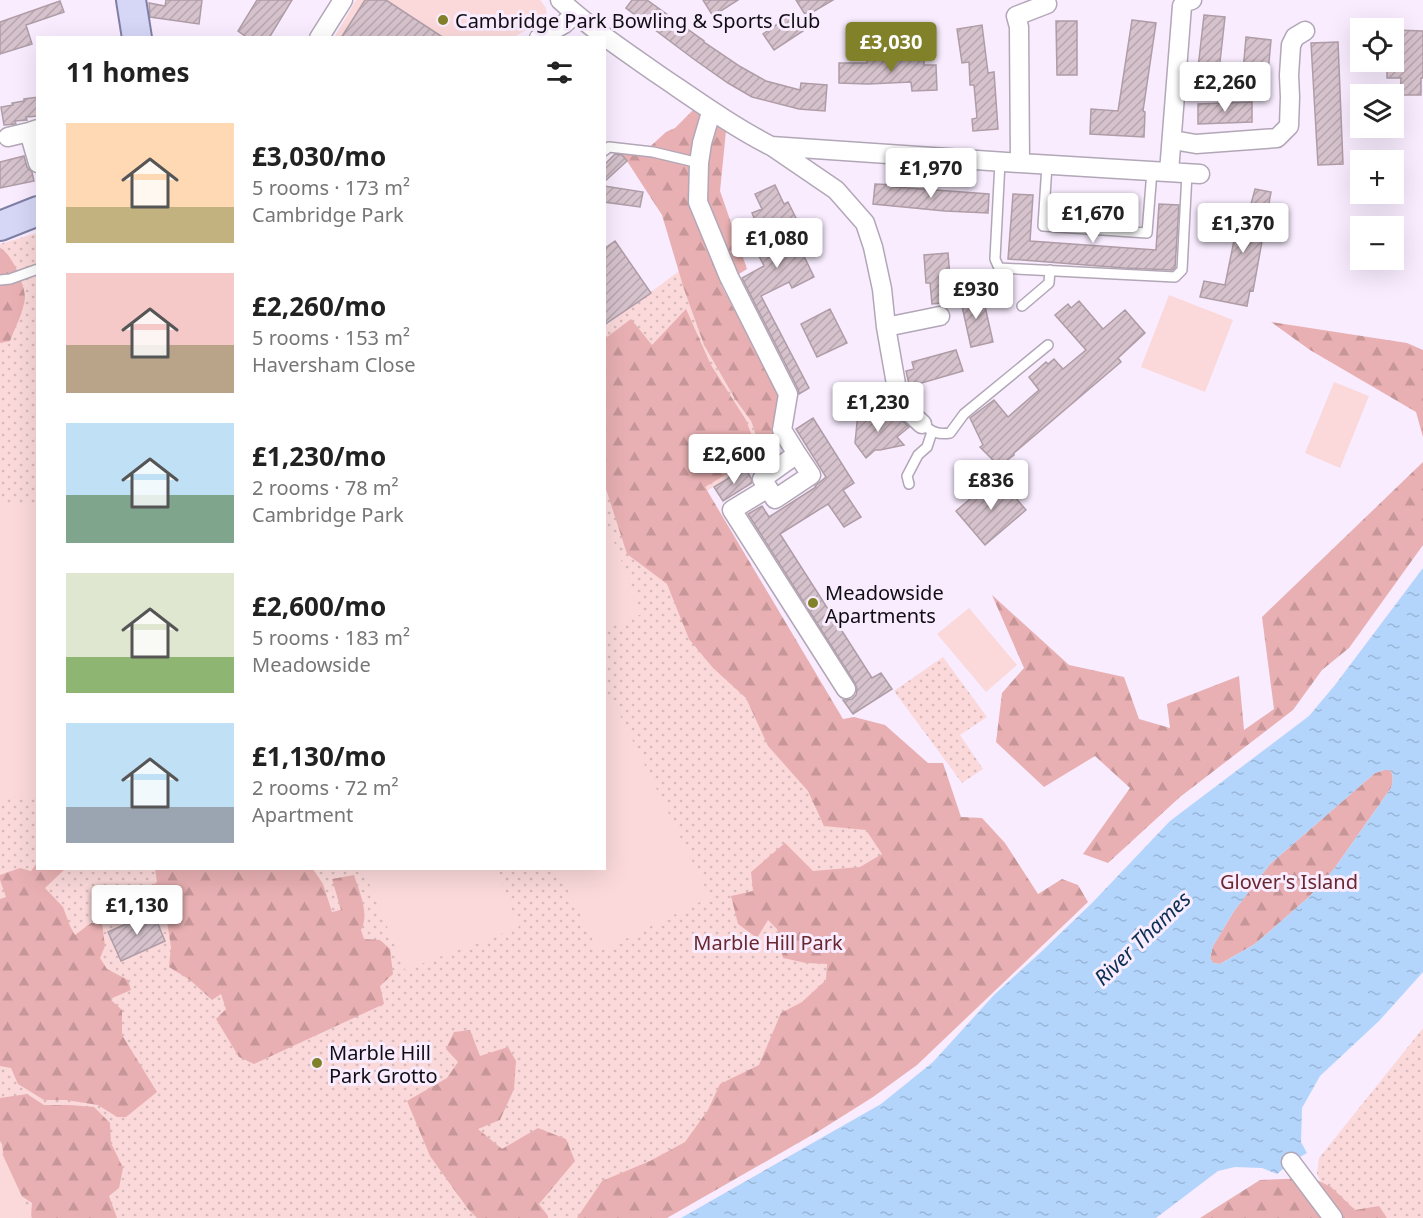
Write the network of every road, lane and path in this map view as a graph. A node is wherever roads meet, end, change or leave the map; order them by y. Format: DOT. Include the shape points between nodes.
graph roads {
  1 [pos="131,0"];
  2 [pos="343,0"];
  3 [pos="560,0"];
  4 [pos="1192,0"];
  5 [pos="1047,4"];
  6 [pos="575,14"];
  7 [pos="1305,31"];
  8 [pos="137,36"];
  9 [pos="320,36"];
  10 [pos="543,36"];
  11 [pos="604,36"];
  12 [pos="606,37"];
  13 [pos="714,113"];
  14 [pos="33,130"];
  15 [pos="8,137"];
  16 [pos="1173,140"];
  17 [pos="771,146"];
  18 [pos="606,149"];
  19 [pos="36,150"];
  20 [pos="1000,162"];
  21 [pos="699,163"];
  22 [pos="1020,163"];
  23 [pos="1047,165"];
  24 [pos="1177,173"];
  25 [pos="36,212"];
  26 [pos="0,226"];
  27 [pos="36,270"];
  28 [pos="1050,270"];
  29 [pos="0,280"];
  30 [pos="1022,306"];
  31 [pos="940,316"];
  32 [pos="886,327"];
  33 [pos="1048,345"];
  34 [pos="927,428"];
  35 [pos="797,454"];
  36 [pos="909,484"];
  37 [pos="768,488"];
  38 [pos="846,689"];
  39 [pos="1291,1162"];
  40 [pos="1333,1218"];
  1 -- 8 [label="main road"];
  2 -- 9 [label="street"];
  3 -- 6 [label="street"];
  4 -- 16 [label="street" via="1182,6"];
  5 -- 22 [label="street" via="1010,17 1019,27"];
  6 -- 10 [label="street"];
  6 -- 11 [label="street"];
  7 -- 16 [label="street" via="1291,45 1288,126 1277,138 1196,144"];
  12 -- 13 [label="street"];
  13 -- 17 [label="street"];
  13 -- 21 [label="street"];
  14 -- 15 [label="street"];
  14 -- 19 [label="street"];
  16 -- 24 [label="street"];
  17 -- 20 [label="street"];
  17 -- 32 [label="street" via="836,190 865,223 880,278"];
  18 -- 21 [label="lane" via="653,152"];
  20 -- 22 [label="street"];
  20 -- 28 [label="lane" via="995,259 999,268"];
  21 -- 35 [label="street" via="698,202 729,277 788,394 782,430"];
  22 -- 23 [label="street"];
  23 -- 24 [label="street"];
  23 -- 24 [label="lane" via="1043,226 1147,233"];
  24 -- 28 [label="lane" via="1182,270 1175,277"];
  25 -- 26 [label="main road"];
  27 -- 29 [label="lane"];
  28 -- 30 [label="lane" via="1049,283"];
  31 -- 32 [label="street"];
  32 -- 34 [label="street" via="896,384 906,409"];
  33 -- 34 [label="lane" via="964,414 950,433"];
  34 -- 36 [label="lane" via="927,447 907,476"];
  35 -- 37 [label="street" via="762,479"];
  35 -- 37 [label="street" via="811,475 776,500"];
  37 -- 38 [label="street" via="732,510"];
  39 -- 40 [label="street"];
}
